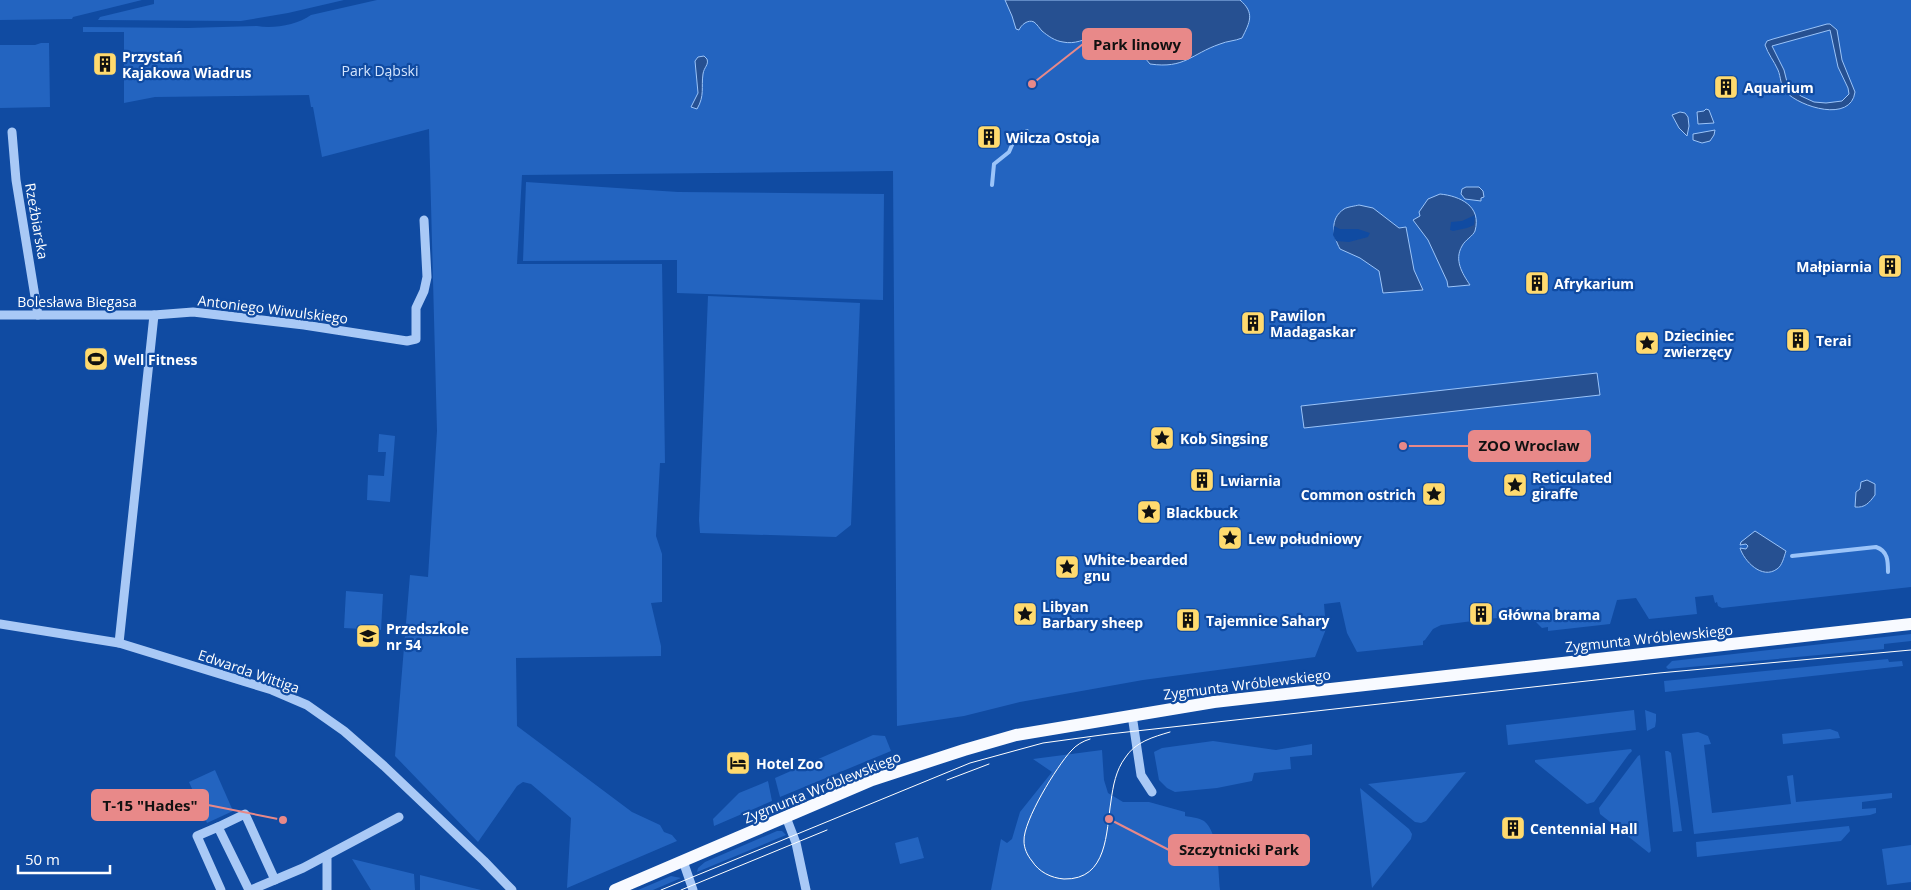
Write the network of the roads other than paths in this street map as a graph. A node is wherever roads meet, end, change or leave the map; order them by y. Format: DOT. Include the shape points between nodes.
graph roads {
  1 [pos="12,132"];
  2 [pos="424,220"];
  3 [pos="38,314"];
  4 [pos="0,315"];
  5 [pos="154,315"];
  6 [pos="0,624"];
  7 [pos="1911,624"];
  8 [pos="119,643"];
  9 [pos="1132,715"];
  10 [pos="1152,792"];
  11 [pos="399,817"];
  12 [pos="786,817"];
  13 [pos="218,827"];
  14 [pos="327,856"];
  15 [pos="683,861"];
  16 [pos="275,880"];
  17 [pos="221,890"];
  18 [pos="250,890"];
  19 [pos="327,890"];
  20 [pos="512,890"];
  21 [pos="614,890"];
  22 [pos="693,890"];
  23 [pos="806,890"];
  1 -- 3 [label="street, Rzeźbiarska" via="16,180"];
  2 -- 5 [label="street, Antoniego Wiwulskiego" via="427,277 416,308 416,338 407,341 193,312"];
  3 -- 4 [label="street, Bolesława Biegasa"];
  3 -- 5 [label="street, Bolesława Biegasa"];
  5 -- 8 [label="street"];
  6 -- 8 [label="street, Edwarda Wittiga"];
  7 -- 9 [label="main road, Zygmunta Wróblewskiego" via="1322,688"];
  8 -- 20 [label="street, Edwarda Wittiga" via="272,690 307,705 344,730 384,766"];
  9 -- 10 [label="street" via="1141,775"];
  9 -- 12 [label="main road, Zygmunta Wróblewskiego" via="989,742 872,780"];
  11 -- 14 [label="street"];
  12 -- 15 [label="main road, Zygmunta Wróblewskiego"];
  12 -- 23 [label="street" via="796,843"];
  13 -- 16 [label="street" via="245,814"];
  13 -- 17 [label="street" via="197,836"];
  13 -- 18 [label="street"];
  14 -- 16 [label="street"];
  14 -- 19 [label="street"];
  15 -- 21 [label="main road, Zygmunta Wróblewskiego"];
  15 -- 22 [label="street"];
  16 -- 18 [label="street"];
}
